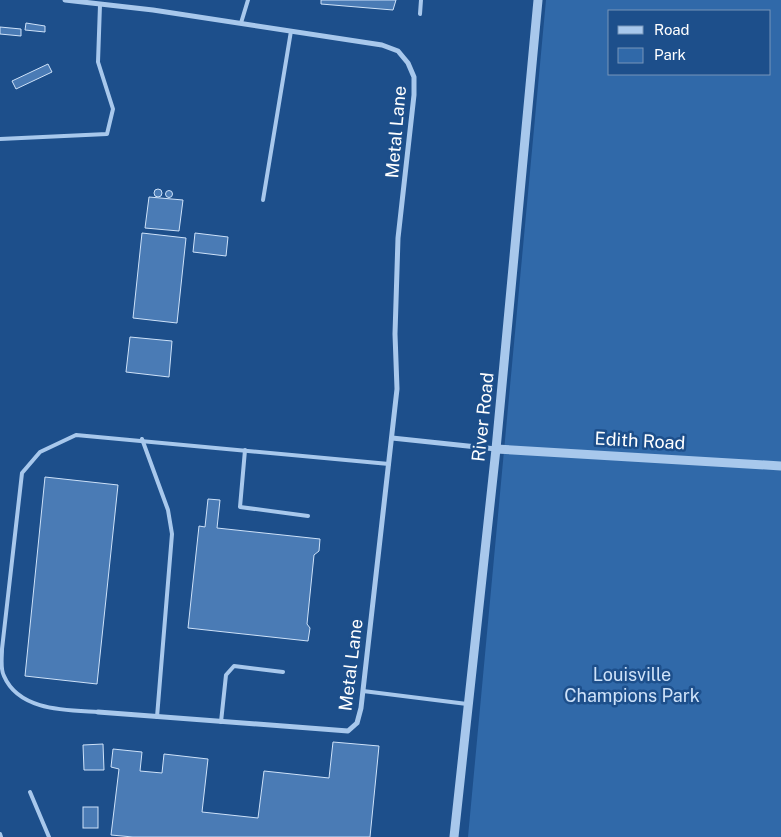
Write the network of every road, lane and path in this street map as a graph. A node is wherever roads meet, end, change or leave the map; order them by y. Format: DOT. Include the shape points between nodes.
graph roads {
  1 [pos="65,0"];
  2 [pos="248,0"];
  3 [pos="422,0"];
  4 [pos="538,0"];
  5 [pos="100,5"];
  6 [pos="420,14"];
  7 [pos="241,23"];
  8 [pos="291,31"];
  9 [pos="0,139"];
  10 [pos="262,200"];
  11 [pos="392,438"];
  12 [pos="142,439"];
  13 [pos="496,449"];
  14 [pos="245,450"];
  15 [pos="389,464"];
  16 [pos="781,466"];
  17 [pos="308,516"];
  18 [pos="283,672"];
  19 [pos="363,691"];
  20 [pos="467,704"];
  21 [pos="98,712"];
  22 [pos="157,717"];
  23 [pos="221,722"];
  24 [pos="30,792"];
  25 [pos="49,837"];
  26 [pos="454,837"];
  1 -- 5 [label="street, Metal Lane"];
  2 -- 7 [label="lane"];
  3 -- 6 [label="lane"];
  4 -- 13 [label="street, River Road"];
  5 -- 7 [label="street, Metal Lane"];
  5 -- 9 [label="lane" via="98,62 113,109 107,134"];
  7 -- 8 [label="street, Metal Lane"];
  8 -- 10 [label="lane"];
  8 -- 11 [label="street, Metal Lane" via="382,45 398,51 414,77 398,238 394,334 397,389"];
  11 -- 13 [label="street"];
  11 -- 15 [label="street, Metal Lane"];
  12 -- 14 [label="lane"];
  12 -- 21 [label="lane" via="76,435 40,452 22,473 2,649 3,676 22,699 54,710"];
  12 -- 22 [label="lane" via="168,510 172,534"];
  13 -- 16 [label="street, Edith Road"];
  13 -- 20 [label="street, River Road"];
  14 -- 15 [label="lane"];
  14 -- 17 [label="lane" via="240,506"];
  15 -- 19 [label="street, Metal Lane"];
  18 -- 23 [label="lane" via="234,666 226,675"];
  19 -- 20 [label="lane"];
  19 -- 23 [label="street, Metal Lane" via="357,723 348,731"];
  20 -- 26 [label="street, River Road"];
  21 -- 22 [label="street, Metal Lane"];
  22 -- 23 [label="street, Metal Lane"];
  24 -- 25 [label="lane"];
}
